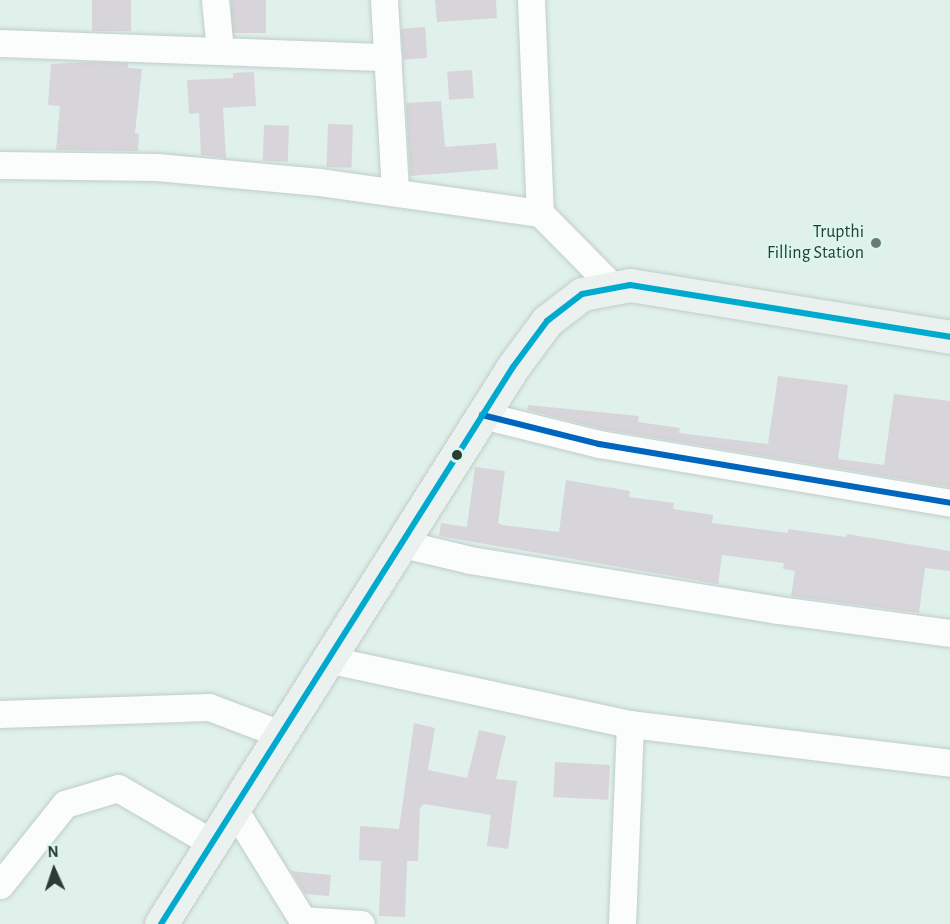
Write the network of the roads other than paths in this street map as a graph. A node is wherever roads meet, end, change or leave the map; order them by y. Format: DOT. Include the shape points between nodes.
graph roads {
  1 [pos="215,0"];
  2 [pos="384,0"];
  3 [pos="531,0"];
  4 [pos="0,43"];
  5 [pos="220,50"];
  6 [pos="388,57"];
  7 [pos="0,165"];
  8 [pos="395,192"];
  9 [pos="540,213"];
  10 [pos="614,288"];
  11 [pos="950,337"];
  12 [pos="482,415"];
  13 [pos="950,503"];
  14 [pos="403,544"];
  15 [pos="950,633"];
  16 [pos="326,659"];
  17 [pos="0,714"];
  18 [pos="630,724"];
  19 [pos="280,734"];
  20 [pos="950,763"];
  21 [pos="234,809"];
  22 [pos="212,843"];
  23 [pos="0,885"];
  24 [pos="304,922"];
  25 [pos="161,924"];
  26 [pos="361,924"];
  27 [pos="622,924"];
  1 -- 5 [label="street"];
  2 -- 6 [label="street"];
  3 -- 9 [label="street"];
  4 -- 5 [label="street"];
  5 -- 6 [label="street"];
  6 -- 8 [label="street"];
  7 -- 8 [label="street" via="157,167"];
  8 -- 9 [label="street"];
  9 -- 10 [label="street"];
  10 -- 11 [label="main road" via="630,285 674,291"];
  10 -- 12 [label="main road" via="582,294 547,321"];
  12 -- 13 [label="street" via="599,444"];
  12 -- 14 [label="main road"];
  14 -- 15 [label="street" via="470,560 778,610"];
  14 -- 16 [label="main road"];
  16 -- 18 [label="street"];
  16 -- 19 [label="main road"];
  17 -- 19 [label="street" via="209,707"];
  18 -- 20 [label="street"];
  18 -- 27 [label="street"];
  19 -- 21 [label="main road"];
  21 -- 22 [label="main road"];
  21 -- 24 [label="street"];
  22 -- 23 [label="street" via="118,788 65,804"];
  22 -- 25 [label="main road"];
  24 -- 26 [label="street"];
}
